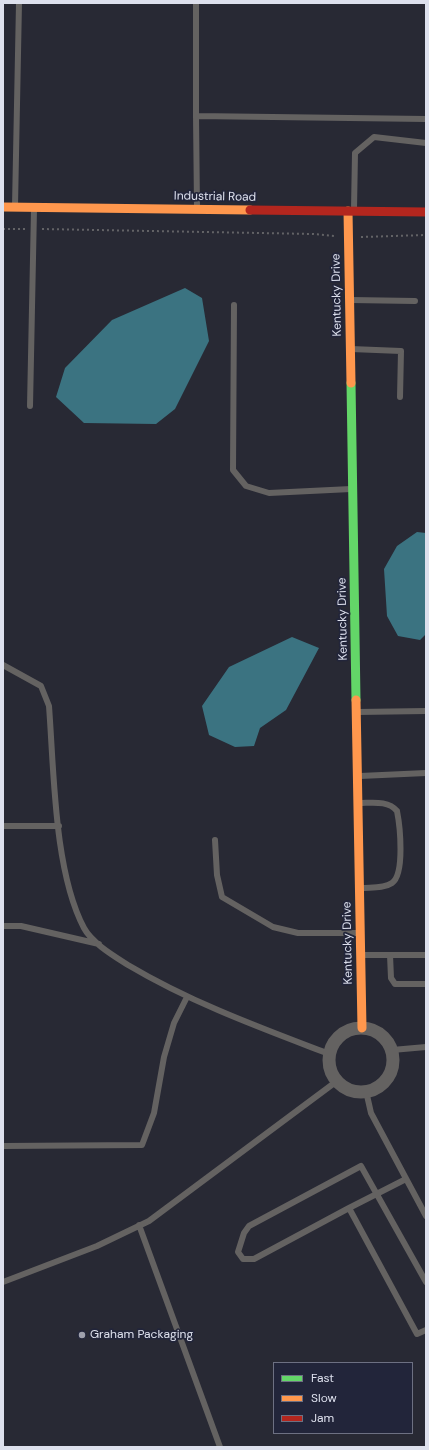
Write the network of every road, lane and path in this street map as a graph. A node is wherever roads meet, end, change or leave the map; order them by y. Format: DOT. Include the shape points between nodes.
graph roads {
  1 [pos="19,3"];
  2 [pos="196,3"];
  3 [pos="196,116"];
  4 [pos="426,119"];
  5 [pos="426,144"];
  6 [pos="3,207"];
  7 [pos="15,207"];
  8 [pos="34,207"];
  9 [pos="197,209"];
  10 [pos="351,211"];
  11 [pos="426,212"];
  12 [pos="3,229"];
  13 [pos="17,229"];
  14 [pos="50,230"];
  15 [pos="426,235"];
  16 [pos="333,236"];
  17 [pos="373,237"];
  18 [pos="349,300"];
  19 [pos="415,301"];
  20 [pos="234,305"];
  21 [pos="350,349"];
  22 [pos="400,397"];
  23 [pos="30,406"];
  24 [pos="353,489"];
  25 [pos="3,665"];
  26 [pos="13,670"];
  27 [pos="3,671"];
  28 [pos="426,711"];
  29 [pos="356,712"];
  30 [pos="426,773"];
  31 [pos="358,776"];
  32 [pos="358,803"];
  33 [pos="3,826"];
  34 [pos="59,826"];
  35 [pos="215,840"];
  36 [pos="359,888"];
  37 [pos="3,926"];
  38 [pos="360,933"];
  39 [pos="99,944"];
  40 [pos="426,954"];
  41 [pos="360,955"];
  42 [pos="390,955"];
  43 [pos="426,984"];
  44 [pos="187,997"];
  45 [pos="362,1028"];
  46 [pos="426,1047"];
  47 [pos="392,1050"];
  48 [pos="330,1054"];
  49 [pos="337,1081"];
  50 [pos="366,1091"];
  51 [pos="3,1146"];
  52 [pos="406,1179"];
  53 [pos="377,1194"];
  54 [pos="350,1208"];
  55 [pos="426,1216"];
  56 [pos="139,1225"];
  57 [pos="3,1282"];
  58 [pos="426,1282"];
  59 [pos="426,1330"];
  60 [pos="220,1447"];
  1 -- 7 [label="lane"];
  2 -- 3 [label="lane"];
  3 -- 4 [label="lane"];
  3 -- 9 [label="lane"];
  5 -- 10 [label="lane" via="374,137 355,153"];
  6 -- 7 [label="street, Industrial Road"];
  7 -- 8 [label="street, Industrial Road"];
  8 -- 9 [label="street, Industrial Road"];
  8 -- 23 [label="lane"];
  9 -- 10 [label="street, Industrial Road"];
  10 -- 11 [label="street, Industrial Road"];
  10 -- 18 [label="street, Kentucky Drive"];
  12 -- 13 [label="path"];
  14 -- 16 [label="path"];
  15 -- 17 [label="path"];
  18 -- 19 [label="lane"];
  18 -- 21 [label="street, Kentucky Drive"];
  20 -- 24 [label="lane" via="232,470 246,486 269,493"];
  21 -- 22 [label="lane" via="401,351"];
  21 -- 24 [label="street, Kentucky Drive"];
  24 -- 29 [label="street, Kentucky Drive"];
  25 -- 26 [label="lane"];
  26 -- 27 [label="lane"];
  26 -- 34 [label="lane" via="41,686 49,706"];
  28 -- 29 [label="lane"];
  29 -- 31 [label="street, Kentucky Drive"];
  30 -- 31 [label="lane"];
  31 -- 32 [label="street, Kentucky Drive"];
  32 -- 36 [label="street, Kentucky Drive"];
  32 -- 36 [label="lane" via="383,803 393,806 396,811 400,865 398,875 392,883"];
  33 -- 34 [label="lane"];
  34 -- 39 [label="lane" via="72,900 85,930"];
  35 -- 38 [label="lane" via="217,876 222,897 273,927 298,933"];
  36 -- 38 [label="street, Kentucky Drive"];
  37 -- 39 [label="lane" via="21,926"];
  38 -- 41 [label="street, Kentucky Drive"];
  39 -- 44 [label="lane" via="107,952"];
  40 -- 42 [label="lane"];
  41 -- 42 [label="lane"];
  41 -- 45 [label="street, Kentucky Drive"];
  42 -- 43 [label="lane" via="391,978 395,984"];
  44 -- 48 [label="lane" via="209,1008"];
  44 -- 51 [label="lane" via="174,1023 164,1057 154,1113 142,1145"];
  45 -- 47 [label="street" via="375,1030 385,1038"];
  45 -- 48 [label="street" via="340,1035 333,1044"];
  46 -- 47 [label="lane"];
  47 -- 50 [label="street" via="391,1072 377,1088"];
  48 -- 49 [label="street" via="332,1073"];
  49 -- 50 [label="street" via="351,1089"];
  49 -- 56 [label="lane"];
  50 -- 52 [label="lane" via="371,1113"];
  52 -- 53 [label="lane"];
  52 -- 55 [label="lane"];
  53 -- 54 [label="lane"];
  53 -- 54 [label="lane" via="361,1166 249,1226 238,1252 248,1260 254,1259"];
  53 -- 58 [label="lane"];
  54 -- 59 [label="lane" via="417,1334"];
  56 -- 57 [label="lane" via="97,1246"];
  56 -- 60 [label="lane"];
}
